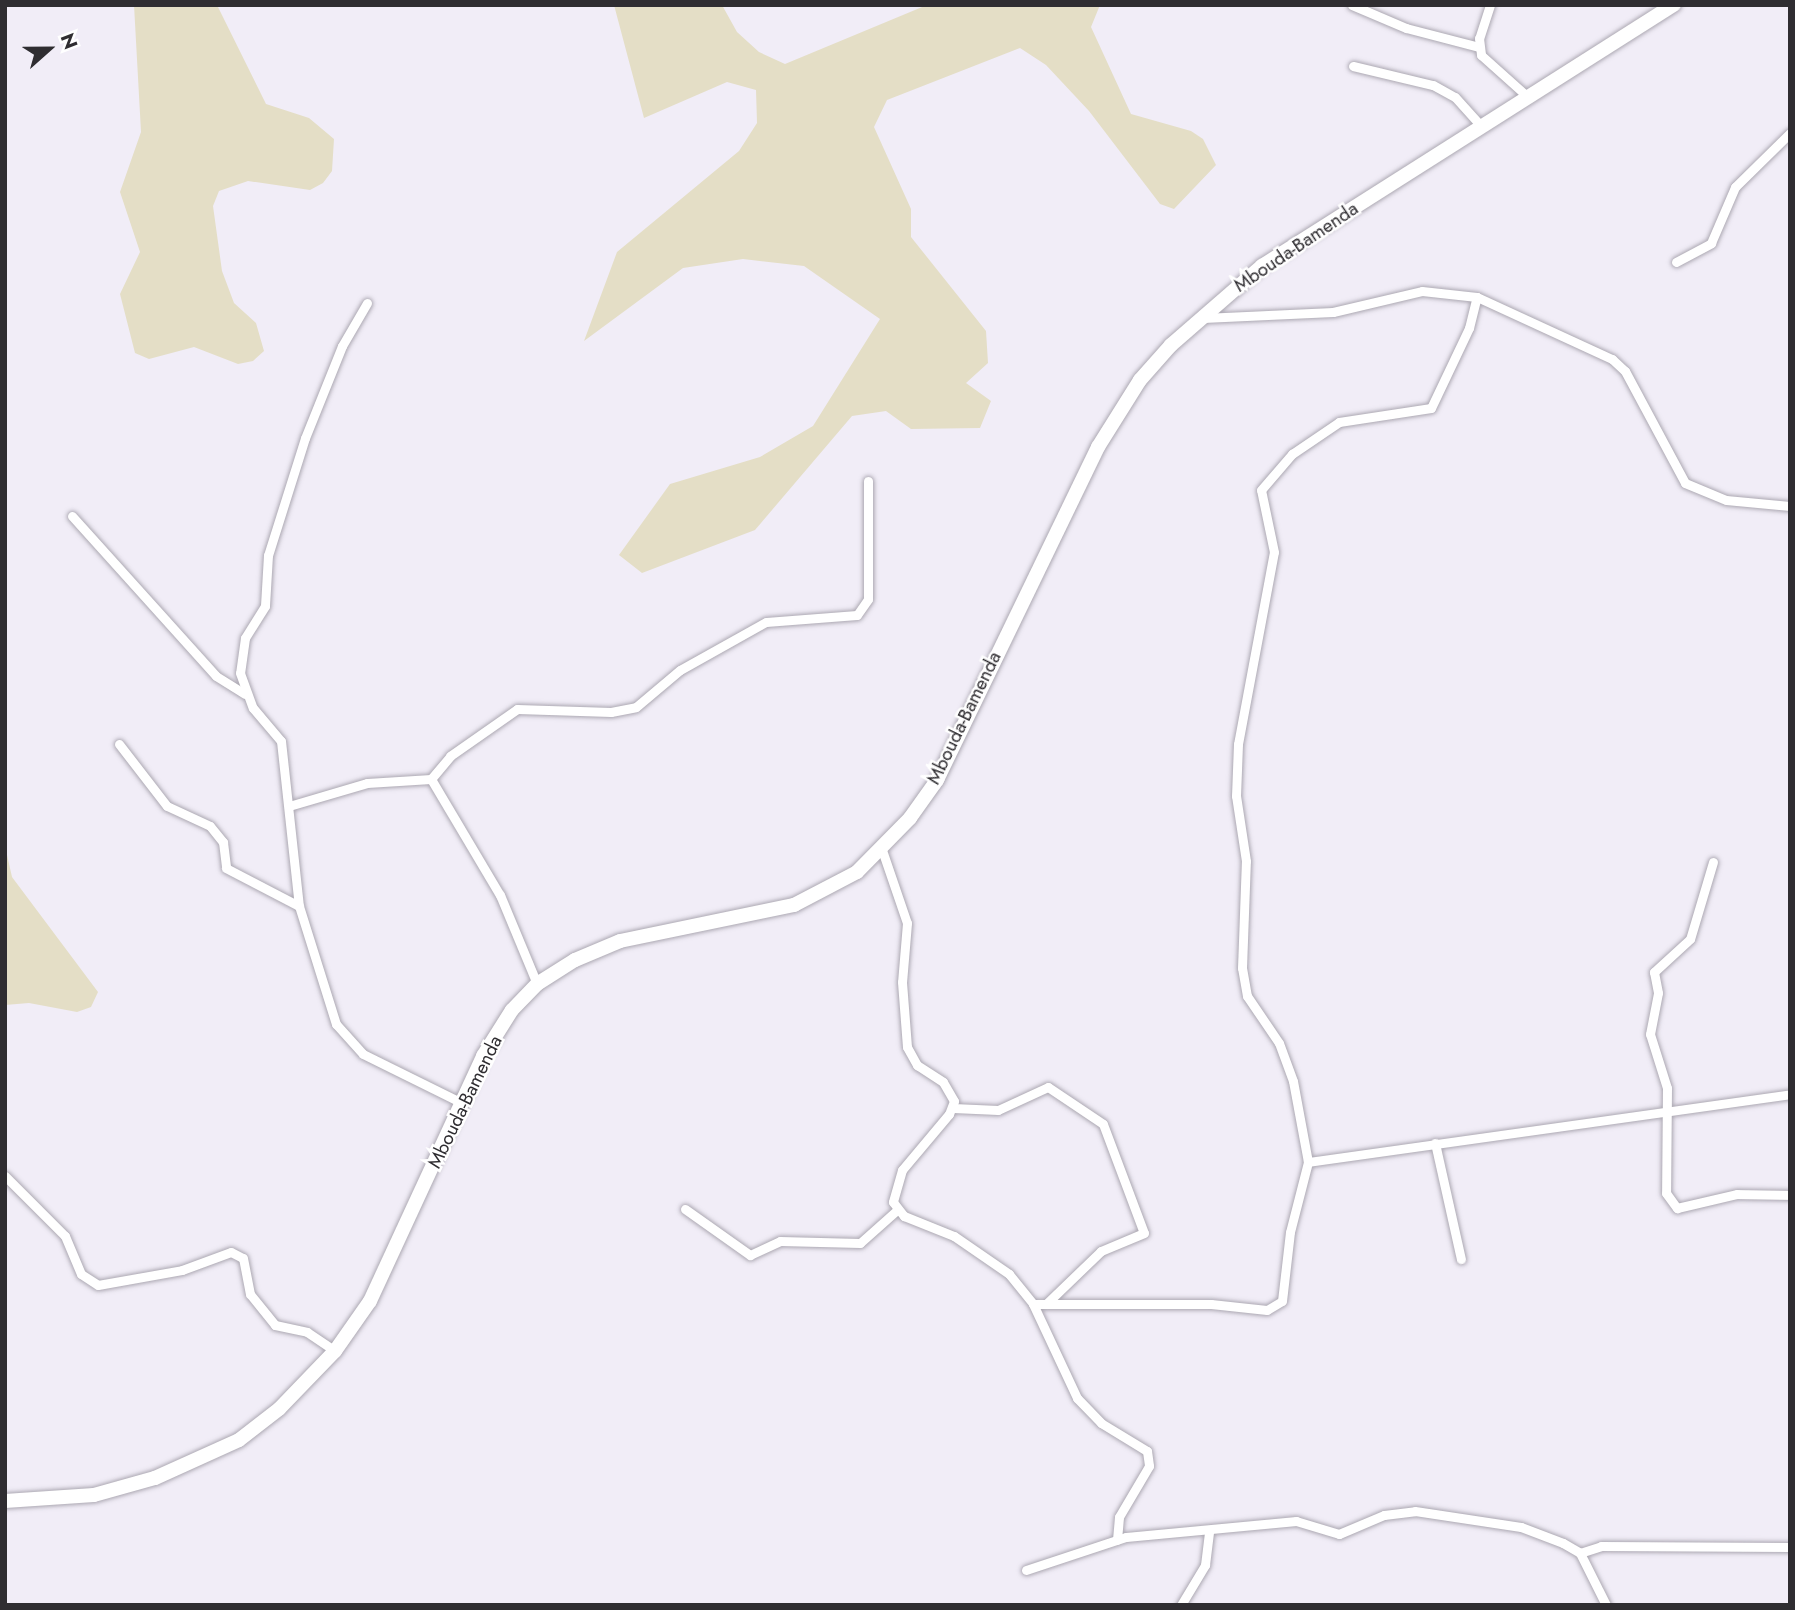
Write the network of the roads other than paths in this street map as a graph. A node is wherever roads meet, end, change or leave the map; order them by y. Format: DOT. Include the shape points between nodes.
graph roads {
  1 [pos="1352,5"];
  2 [pos="1490,5"];
  3 [pos="1674,5"];
  4 [pos="1479,47"];
  5 [pos="1353,66"];
  6 [pos="1528,97"];
  7 [pos="1481,126"];
  8 [pos="1790,134"];
  9 [pos="1676,262"];
  10 [pos="1477,297"];
  11 [pos="367,303"];
  12 [pos="1198,318"];
  13 [pos="868,481"];
  14 [pos="1790,506"];
  15 [pos="72,516"];
  16 [pos="245,694"];
  17 [pos="119,744"];
  18 [pos="431,779"];
  19 [pos="289,806"];
  20 [pos="882,850"];
  21 [pos="1713,862"];
  22 [pos="299,905"];
  23 [pos="537,985"];
  24 [pos="1790,1094"];
  25 [pos="462,1103"];
  26 [pos="953,1108"];
  27 [pos="1666,1112"];
  28 [pos="1435,1143"];
  29 [pos="1308,1161"];
  30 [pos="5,1176"];
  31 [pos="1790,1195"];
  32 [pos="685,1209"];
  33 [pos="897,1210"];
  34 [pos="1461,1259"];
  35 [pos="1033,1304"];
  36 [pos="1046,1304"];
  37 [pos="335,1351"];
  38 [pos="5,1501"];
  39 [pos="1209,1531"];
  40 [pos="1117,1540"];
  41 [pos="1790,1548"];
  42 [pos="1580,1553"];
  43 [pos="1026,1570"];
  44 [pos="1181,1605"];
  45 [pos="1606,1605"];
  1 -- 4 [label="street" via="1406,28"];
  2 -- 4 [label="street"];
  3 -- 6 [label="highway, Mbouda-Bamenda"];
  4 -- 6 [label="street"];
  5 -- 7 [label="street" via="1433,85 1455,97"];
  6 -- 7 [label="highway, Mbouda-Bamenda"];
  7 -- 12 [label="highway, Mbouda-Bamenda" via="1262,266"];
  8 -- 9 [label="street" via="1735,187 1711,243"];
  10 -- 12 [label="street" via="1422,290 1332,312"];
  10 -- 14 [label="street" via="1612,359 1625,371 1685,483 1726,500"];
  10 -- 29 [label="street" via="1469,328 1431,408 1339,422 1292,454 1261,490 1274,552 1238,744 1236,796 1246,861 1242,968 1247,996 1279,1043 1293,1081"];
  11 -- 16 [label="street" via="342,346 305,438 268,555 265,606 245,638 240,673"];
  12 -- 20 [label="highway, Mbouda-Bamenda" via="1140,380 1098,447 937,780"];
  13 -- 18 [label="street" via="868,598 857,615 766,622 680,670 636,707 611,712 517,709 450,756"];
  15 -- 16 [label="street" via="216,676"];
  16 -- 19 [label="street" via="281,741"];
  17 -- 22 [label="street" via="167,806 210,826 223,842 226,869"];
  18 -- 19 [label="street" via="367,783"];
  18 -- 23 [label="street" via="500,895"];
  19 -- 22 [label="street"];
  20 -- 23 [label="highway, Mbouda-Bamenda" via="857,872 794,905 620,941 575,960"];
  20 -- 26 [label="street" via="907,923 902,982 907,1047 918,1065 943,1082"];
  21 -- 27 [label="street" via="1690,939 1654,972 1658,993 1650,1034 1665,1076"];
  22 -- 25 [label="street" via="345,1039 363,1054"];
  23 -- 25 [label="highway, Mbouda-Bamenda" via="512,1010"];
  24 -- 27 [label="street"];
  25 -- 37 [label="highway, Mbouda-Bamenda" via="393,1259"];
  26 -- 33 [label="street" via="902,1170 894,1189"];
  26 -- 36 [label="street" via="998,1110 1048,1087 1103,1124 1144,1233 1101,1251"];
  27 -- 28 [label="street"];
  27 -- 31 [label="street" via="1666,1192 1671,1206 1737,1194"];
  28 -- 29 [label="street"];
  28 -- 34 [label="street"];
  29 -- 36 [label="street" via="1279,1306 1267,1310 1211,1304"];
  30 -- 37 [label="street" via="65,1236 81,1274 98,1285 182,1270 231,1252 243,1258 250,1294 275,1325 307,1332"];
  32 -- 33 [label="street" via="750,1255 780,1241 860,1243"];
  33 -- 35 [label="street" via="986,1254"];
  35 -- 36 [label="street"];
  35 -- 40 [label="street" via="1077,1398 1101,1423 1147,1451 1149,1466 1119,1517"];
  37 -- 38 [label="highway, Mbouda-Bamenda" via="279,1409 239,1440 188,1466 94,1495"];
  39 -- 40 [label="street"];
  39 -- 42 [label="street" via="1296,1521 1339,1534 1384,1515 1415,1511 1521,1527"];
  39 -- 44 [label="street" via="1205,1565"];
  40 -- 43 [label="street"];
  41 -- 42 [label="street" via="1601,1546"];
  42 -- 45 [label="street"];
}
